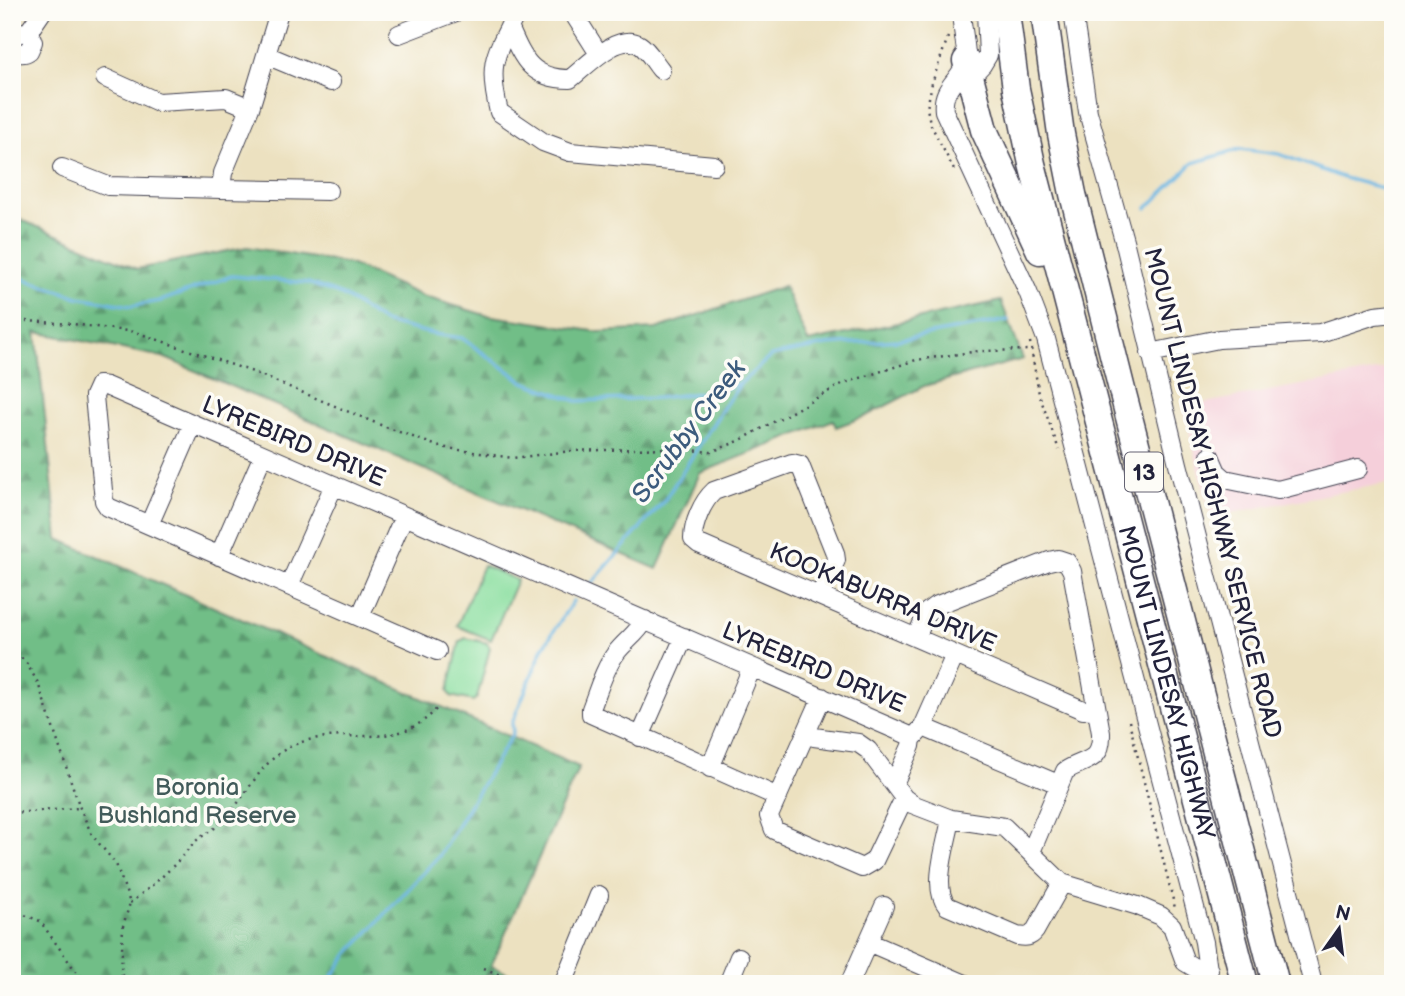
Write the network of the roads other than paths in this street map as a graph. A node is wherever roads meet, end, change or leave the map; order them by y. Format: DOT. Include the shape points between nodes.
graph roads {
  1 [pos="42,12"];
  2 [pos="456,12"];
  3 [pos="961,12"];
  4 [pos="986,12"];
  5 [pos="1006,12"];
  6 [pos="1044,12"];
  7 [pos="1073,12"];
  8 [pos="573,13"];
  9 [pos="273,14"];
  10 [pos="513,20"];
  11 [pos="399,34"];
  12 [pos="15,44"];
  13 [pos="599,54"];
  14 [pos="265,55"];
  15 [pos="968,69"];
  16 [pos="661,70"];
  17 [pos="105,78"];
  18 [pos="331,82"];
  19 [pos="250,108"];
  20 [pos="714,165"];
  21 [pos="62,169"];
  22 [pos="221,189"];
  23 [pos="328,191"];
  24 [pos="1060,274"];
  25 [pos="1393,313"];
  26 [pos="1150,353"];
  27 [pos="193,424"];
  28 [pos="263,455"];
  29 [pos="1210,456"];
  30 [pos="1358,470"];
  31 [pos="334,485"];
  32 [pos="404,516"];
  33 [pos="149,525"];
  34 [pos="219,556"];
  35 [pos="289,586"];
  36 [pos="820,596"];
  37 [pos="360,617"];
  38 [pos="645,620"];
  39 [pos="684,637"];
  40 [pos="916,638"];
  41 [pos="438,651"];
  42 [pos="955,655"];
  43 [pos="752,667"];
  44 [pos="822,697"];
  45 [pos="1096,708"];
  46 [pos="918,733"];
  47 [pos="806,734"];
  48 [pos="640,737"];
  49 [pos="710,768"];
  50 [pos="1058,784"];
  51 [pos="899,791"];
  52 [pos="778,797"];
  53 [pos="951,819"];
  54 [pos="1031,852"];
  55 [pos="1062,883"];
  56 [pos="599,895"];
  57 [pos="884,906"];
  58 [pos="868,942"];
  59 [pos="739,957"];
  60 [pos="1209,977"];
  61 [pos="852,978"];
  62 [pos="563,984"];
  63 [pos="727,984"];
  64 [pos="965,984"];
  65 [pos="1245,984"];
  66 [pos="1276,984"];
  67 [pos="1313,984"];
  1 -- 12 [label="street"];
  2 -- 11 [label="street"];
  3 -- 15 [label="street"];
  4 -- 15 [label="street" via="988,55 982,65"];
  5 -- 24 [label="highway, MOUNT LINDESAY HIGHWAY / 13" via="1023,125"];
  6 -- 66 [label="highway, MOUNT LINDESAY HIGHWAY / 13" via="1073,194"];
  7 -- 26 [label="street, MOUNT LINDESAY HIGHWAY SERVICE ROAD" via="1088,112"];
  8 -- 13 [label="street"];
  9 -- 14 [label="street"];
  10 -- 13 [label="street" via="524,60 555,79 570,79"];
  10 -- 20 [label="street" via="495,54 492,86 499,112 544,142 570,152"];
  13 -- 16 [label="street" via="632,42 642,45"];
  14 -- 18 [label="street"];
  14 -- 19 [label="street"];
  15 -- 24 [label="highway" via="999,166 1043,257"];
  15 -- 60 [label="street" via="949,122 1046,340 1184,864"];
  17 -- 19 [label="street" via="159,102 226,98"];
  19 -- 22 [label="street" via="223,173"];
  21 -- 22 [label="street" via="108,186"];
  22 -- 23 [label="street"];
  24 -- 65 [label="highway, MOUNT LINDESAY HIGHWAY / 13"];
  25 -- 26 [label="street" via="1320,333 1219,339"];
  26 -- 67 [label="street, MOUNT LINDESAY HIGHWAY SERVICE ROAD"];
  27 -- 28 [label="street, LYREBIRD DRIVE"];
  27 -- 33 [label="street"];
  27 -- 33 [label="street, LYREBIRD DRIVE" via="106,386 99,385 96,390 105,505"];
  28 -- 31 [label="street, LYREBIRD DRIVE"];
  28 -- 34 [label="street"];
  29 -- 30 [label="street" via="1225,479 1278,490"];
  31 -- 32 [label="street, LYREBIRD DRIVE"];
  31 -- 35 [label="street"];
  32 -- 37 [label="street"];
  32 -- 38 [label="street, LYREBIRD DRIVE"];
  33 -- 34 [label="street, LYREBIRD DRIVE"];
  34 -- 35 [label="street, LYREBIRD DRIVE"];
  35 -- 37 [label="street, LYREBIRD DRIVE"];
  36 -- 36 [label="street, KOOKABURRA DRIVE" via="835,553 800,465 792,463 708,497 693,539"];
  36 -- 40 [label="street, KOOKABURRA DRIVE"];
  37 -- 41 [label="street, LYREBIRD DRIVE"];
  38 -- 39 [label="street, LYREBIRD DRIVE"];
  38 -- 48 [label="street" via="612,659 591,709 595,718"];
  39 -- 43 [label="street, LYREBIRD DRIVE"];
  39 -- 48 [label="street"];
  40 -- 42 [label="street, KOOKABURRA DRIVE"];
  40 -- 45 [label="street" via="927,612 935,606 1049,561 1067,562"];
  42 -- 45 [label="street, KOOKABURRA DRIVE" via="1083,710"];
  42 -- 46 [label="street"];
  43 -- 44 [label="street, LYREBIRD DRIVE"];
  43 -- 49 [label="street"];
  44 -- 46 [label="street, LYREBIRD DRIVE" via="908,734"];
  44 -- 47 [label="street"];
  45 -- 50 [label="street" via="1102,745 1097,755 1065,771"];
  46 -- 50 [label="street, LYREBIRD DRIVE"];
  46 -- 51 [label="street"];
  47 -- 51 [label="street" via="858,743"];
  47 -- 52 [label="street"];
  48 -- 49 [label="street"];
  49 -- 52 [label="street"];
  50 -- 54 [label="street"];
  51 -- 52 [label="street" via="874,862 862,868 775,830 769,816"];
  51 -- 53 [label="street"];
  53 -- 54 [label="street" via="1004,827"];
  53 -- 55 [label="street" via="939,886 947,906 1017,936 1031,936"];
  54 -- 55 [label="street"];
  55 -- 60 [label="street" via="1161,916 1172,926 1185,962"];
  56 -- 62 [label="street"];
  57 -- 58 [label="street"];
  58 -- 61 [label="street"];
  58 -- 64 [label="street"];
  59 -- 63 [label="street"];
}
